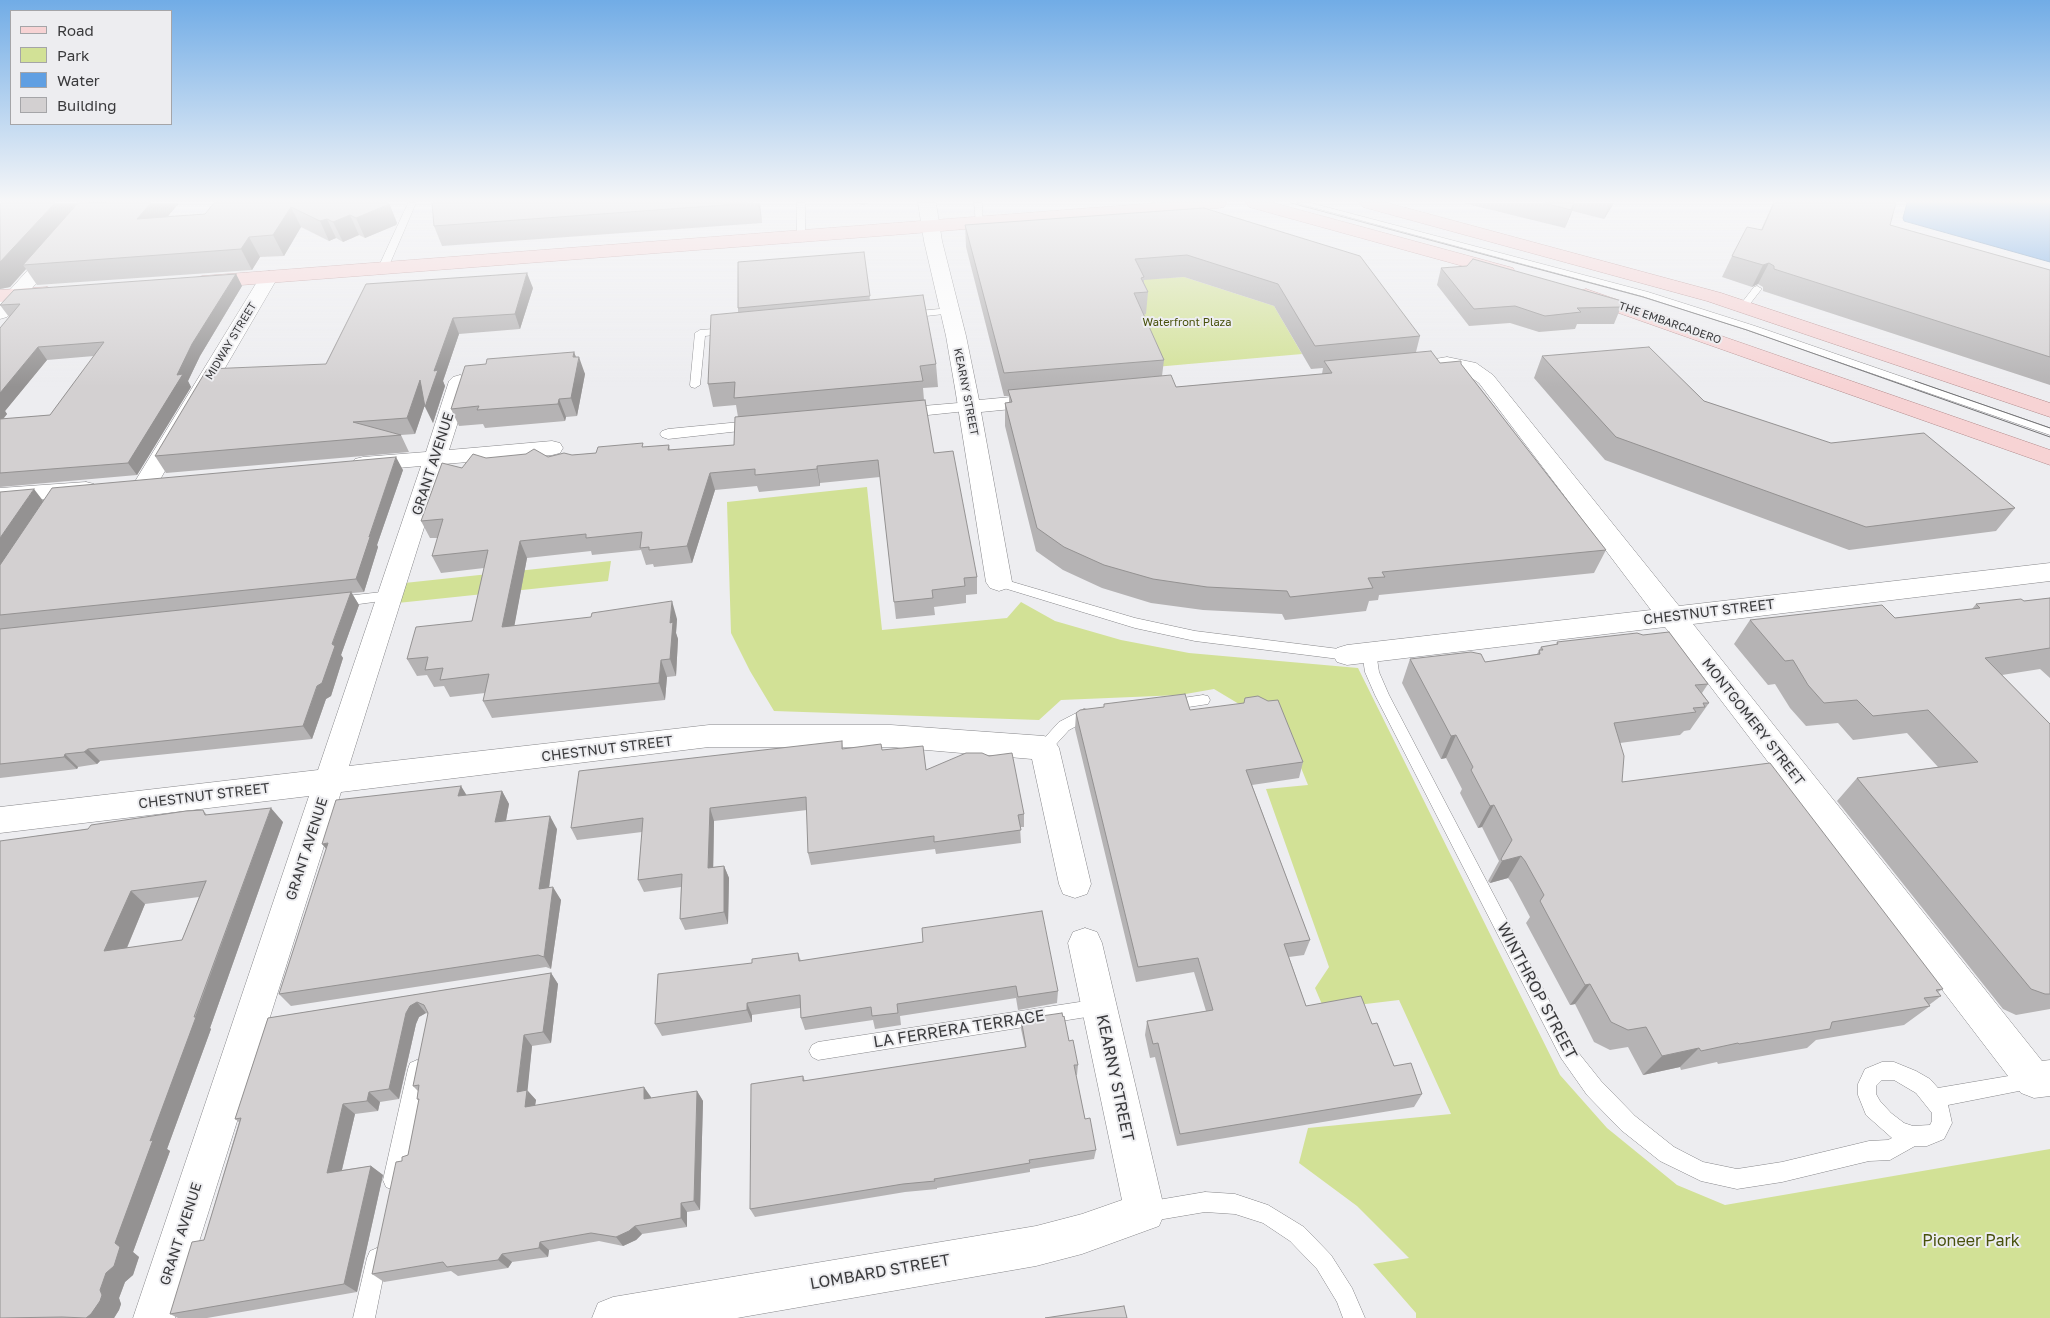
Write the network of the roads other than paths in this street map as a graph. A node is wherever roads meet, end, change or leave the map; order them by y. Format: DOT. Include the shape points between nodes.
graph roads {
  1 [pos="38,265"];
  2 [pos="385,265"];
  3 [pos="430,265"];
  4 [pos="939,265"];
  5 [pos="1476,265"];
  6 [pos="1534,265"];
  7 [pos="1595,265"];
  8 [pos="383,268"];
  9 [pos="269,277"];
  10 [pos="180,284"];
  11 [pos="1757,289"];
  12 [pos="62,292"];
  13 [pos="8,296"];
  14 [pos="1742,307"];
  15 [pos="950,311"];
  16 [pos="0,313"];
  17 [pos="894,316"];
  18 [pos="739,330"];
  19 [pos="1409,367"];
  20 [pos="460,380"];
  21 [pos="695,385"];
  22 [pos="1059,399"];
  23 [pos="970,406"];
  24 [pos="2050,410"];
  25 [pos="882,414"];
  26 [pos="775,424"];
  27 [pos="2050,432"];
  28 [pos="668,434"];
  29 [pos="552,448"];
  30 [pos="435,458"];
  31 [pos="2050,458"];
  32 [pos="339,466"];
  33 [pos="175,481"];
  34 [pos="127,485"];
  35 [pos="0,496"];
  36 [pos="2050,572"];
  37 [pos="999,582"];
  38 [pos="391,596"];
  39 [pos="327,602"];
  40 [pos="1671,617"];
  41 [pos="1358,654"];
  42 [pos="1203,700"];
  43 [pos="1154,707"];
  44 [pos="1104,713"];
  45 [pos="1044,748"];
  46 [pos="330,781"];
  47 [pos="0,820"];
  48 [pos="1075,884"];
  49 [pos="1085,943"];
  50 [pos="1099,1007"];
  51 [pos="818,1051"];
  52 [pos="421,1053"];
  53 [pos="2042,1079"];
  54 [pos="1934,1098"];
  55 [pos="1913,1136"];
  56 [pos="390,1198"];
  57 [pos="1145,1212"];
  58 [pos="382,1237"];
  59 [pos="154,1318"];
  60 [pos="364,1318"];
  61 [pos="613,1318"];
  62 [pos="1354,1318"];
  1 -- 13 [label="street"];
  2 -- 8 [label="lane"];
  3 -- 8 [label="main road"];
  4 -- 15 [label="street, KEARNY STREET"];
  5 -- 31 [label="main road, THE EMBARCADERO" via="1603,300"];
  6 -- 27 [label="lane, THE EMBARCADERO" via="1645,294 1751,328"];
  7 -- 14 [label="main road"];
  8 -- 9 [label="main road"];
  9 -- 10 [label="main road"];
  9 -- 34 [label="street, MIDWAY STREET"];
  11 -- 14 [label="lane"];
  12 -- 13 [label="main road"];
  13 -- 16 [label="street"];
  14 -- 24 [label="main road"];
  15 -- 17 [label="lane"];
  15 -- 23 [label="street, KEARNY STREET"];
  18 -- 21 [label="lane" via="700,333"];
  19 -- 40 [label="street, MONTGOMERY STREET" via="1447,364 1469,367 1486,380"];
  20 -- 30 [label="street, GRANT AVENUE"];
  22 -- 23 [label="street"];
  23 -- 25 [label="street"];
  23 -- 37 [label="street, KEARNY STREET"];
  26 -- 28 [label="street"];
  29 -- 30 [label="street"];
  30 -- 32 [label="street"];
  30 -- 38 [label="street, GRANT AVENUE"];
  33 -- 34 [label="street"];
  34 -- 35 [label="street" via="55,499"];
  36 -- 40 [label="street, CHESTNUT STREET"];
  37 -- 41 [label="lane" via="1135,623 1195,636"];
  38 -- 39 [label="lane"];
  38 -- 46 [label="street, GRANT AVENUE"];
  40 -- 41 [label="street, CHESTNUT STREET"];
  40 -- 53 [label="street, MONTGOMERY STREET"];
  41 -- 55 [label="lane, WINTHROP STREET" via="1372,672 1567,1052 1594,1088 1628,1123 1667,1154 1701,1171 1737,1179 1869,1151 1890,1150"];
  42 -- 43 [label="lane"];
  44 -- 45 [label="lane" via="1084,716 1064,726"];
  45 -- 46 [label="street, CHESTNUT STREET" via="891,736 709,736"];
  45 -- 48 [label="street"];
  46 -- 47 [label="street, CHESTNUT STREET"];
  46 -- 59 [label="street, GRANT AVENUE" via="259,1022"];
  49 -- 50 [label="street, KEARNY STREET"];
  50 -- 51 [label="lane, LA FERRERA TERRACE"];
  50 -- 57 [label="street, KEARNY STREET"];
  52 -- 56 [label="lane"];
  53 -- 54 [label="lane"];
  54 -- 55 [label="lane" via="1941,1111 1942,1123 1937,1132"];
  54 -- 55 [label="lane" via="1923,1086 1894,1071 1872,1075 1866,1084 1873,1108 1898,1131"];
  57 -- 61 [label="street, LOMBARD STREET" via="1036,1246"];
  57 -- 62 [label="lane" via="1205,1202 1235,1204 1268,1215 1297,1234 1324,1262 1345,1295"];
  58 -- 60 [label="lane"];
}
